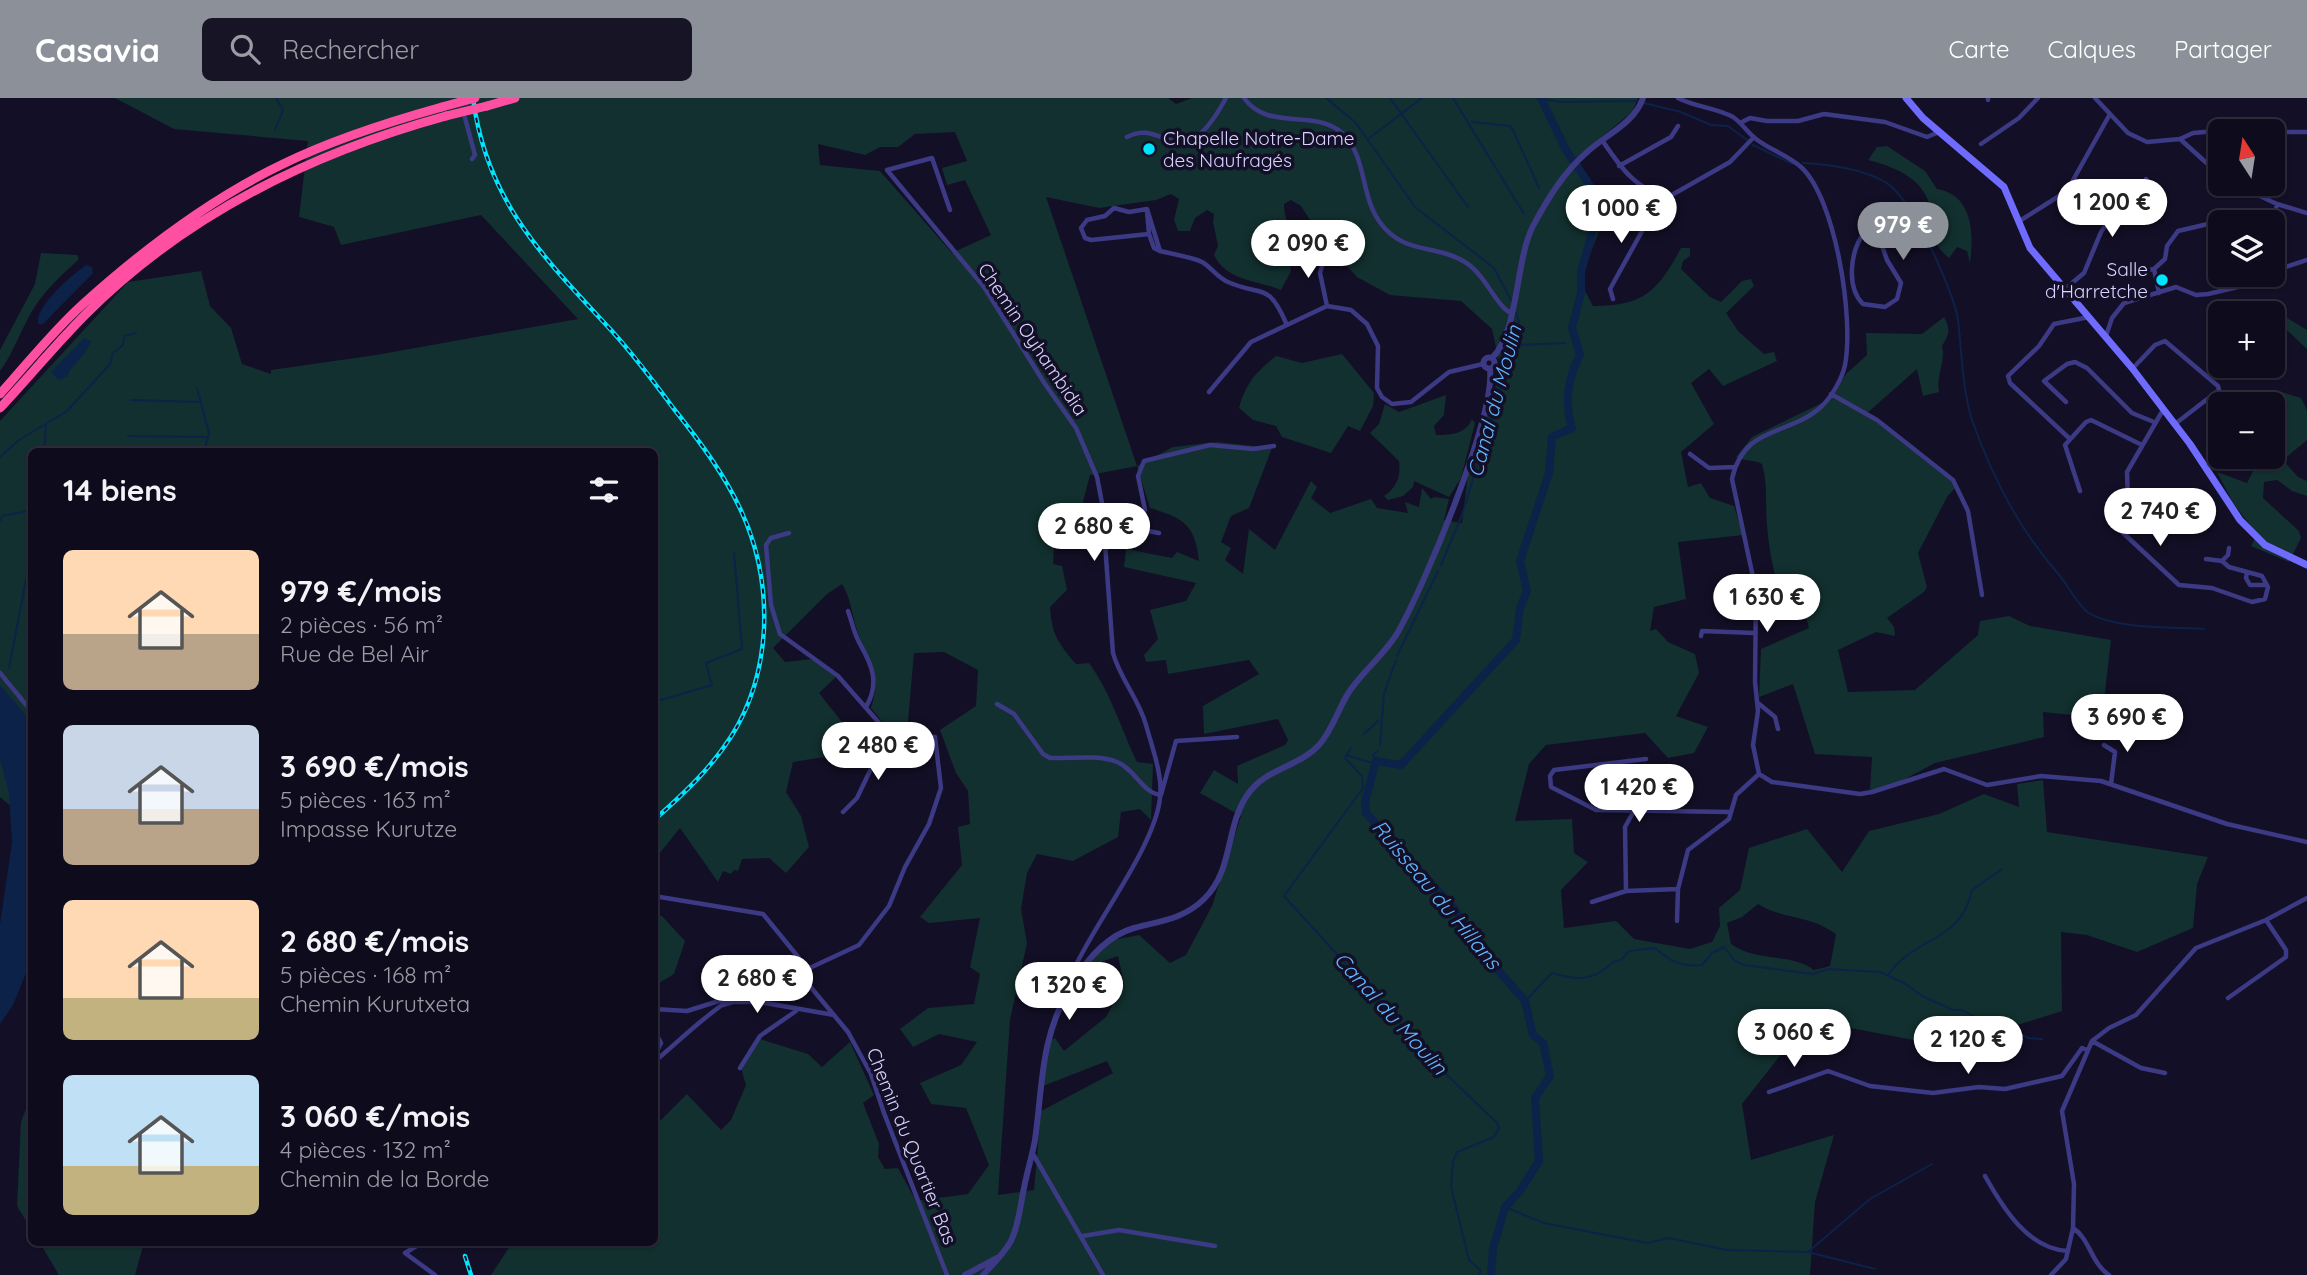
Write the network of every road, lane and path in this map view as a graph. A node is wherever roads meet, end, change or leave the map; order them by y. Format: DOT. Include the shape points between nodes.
graph roads {
  1 [pos="475,98"];
  2 [pos="515,98"];
  3 [pos="1226,98"];
  4 [pos="1244,98"];
  5 [pos="1678,98"];
  6 [pos="1906,98"];
  7 [pos="2038,98"];
  8 [pos="2095,98"];
  9 [pos="1642,101"];
  10 [pos="2110,114"];
  11 [pos="465,118"];
  12 [pos="1740,123"];
  13 [pos="1678,126"];
  14 [pos="2286,131"];
  15 [pos="1939,132"];
  16 [pos="2208,132"];
  17 [pos="2307,132"];
  18 [pos="1127,137"];
  19 [pos="1754,137"];
  20 [pos="2180,139"];
  21 [pos="1602,140"];
  22 [pos="1981,144"];
  23 [pos="472,159"];
  24 [pos="2208,164"];
  25 [pos="1619,166"];
  26 [pos="2146,179"];
  27 [pos="1662,195"];
  28 [pos="2260,196"];
  29 [pos="2277,204"];
  30 [pos="1147,209"];
  31 [pos="950,210"];
  32 [pos="2276,210"];
  33 [pos="2307,213"];
  34 [pos="2018,222"];
  35 [pos="2208,224"];
  36 [pos="1149,234"];
  37 [pos="1160,251"];
  38 [pos="1324,259"];
  39 [pos="2307,260"];
  40 [pos="2285,267"];
  41 [pos="2154,269"];
  42 [pos="2128,274"];
  43 [pos="1844,284"];
  44 [pos="1852,284"];
  45 [pos="2239,287"];
  46 [pos="2066,288"];
  47 [pos="2159,293"];
  48 [pos="1613,299"];
  49 [pos="1327,306"];
  50 [pos="1511,313"];
  51 [pos="2090,316"];
  52 [pos="2112,318"];
  53 [pos="1286,323"];
  54 [pos="2099,327"];
  55 [pos="2106,336"];
  56 [pos="1487,366"];
  57 [pos="2132,368"];
  58 [pos="1209,392"];
  59 [pos="0,394"];
  60 [pos="1831,394"];
  61 [pos="2066,402"];
  62 [pos="0,408"];
  63 [pos="2164,410"];
  64 [pos="2154,422"];
  65 [pos="2175,424"];
  66 [pos="2070,439"];
  67 [pos="2142,445"];
  68 [pos="1274,446"];
  69 [pos="1690,454"];
  70 [pos="1735,467"];
  71 [pos="2080,491"];
  72 [pos="1130,528"];
  73 [pos="789,533"];
  74 [pos="1159,534"];
  75 [pos="1107,548"];
  76 [pos="2229,548"];
  77 [pos="2206,559"];
  78 [pos="2222,561"];
  79 [pos="2307,565"];
  80 [pos="2247,572"];
  81 [pos="2267,585"];
  82 [pos="1982,595"];
  83 [pos="848,611"];
  84 [pos="1755,633"];
  85 [pos="1701,636"];
  86 [pos="0,673"];
  87 [pos="1757,702"];
  88 [pos="997,704"];
  89 [pos="28,707"];
  90 [pos="866,707"];
  91 [pos="1778,729"];
  92 [pos="888,733"];
  93 [pos="1237,737"];
  94 [pos="2104,745"];
  95 [pos="1646,759"];
  96 [pos="1628,761"];
  97 [pos="1759,774"];
  98 [pos="2111,784"];
  99 [pos="1161,795"];
  100 [pos="1634,809"];
  101 [pos="843,812"];
  102 [pos="1731,812"];
  103 [pos="2307,842"];
  104 [pos="1678,889"];
  105 [pos="1626,891"];
  106 [pos="658,897"];
  107 [pos="2307,898"];
  108 [pos="1592,902"];
  109 [pos="2266,920"];
  110 [pos="1677,921"];
  111 [pos="801,972"];
  112 [pos="1078,975"];
  113 [pos="730,998"];
  114 [pos="2228,998"];
  115 [pos="716,1008"];
  116 [pos="658,1009"];
  117 [pos="796,1011"];
  118 [pos="834,1015"];
  119 [pos="2092,1041"];
  120 [pos="2087,1050"];
  121 [pos="658,1056"];
  122 [pos="740,1068"];
  123 [pos="2165,1073"];
  124 [pos="1769,1092"];
  125 [pos="1032,1154"];
  126 [pos="1984,1176"];
  127 [pos="2073,1228"];
  128 [pos="1083,1236"];
  129 [pos="416,1246"];
  130 [pos="1215,1246"];
  131 [pos="2068,1251"];
  132 [pos="1002,1255"];
  133 [pos="947,1273"];
  134 [pos="435,1275"];
  135 [pos="955,1275"];
  136 [pos="965,1275"];
  137 [pos="983,1275"];
  138 [pos="1103,1275"];
  139 [pos="2051,1275"];
  140 [pos="2109,1275"];
  1 -- 59 [label="highway, bridge" via="340,139 281,164 212,205 146,251 81,306"];
  2 -- 62 [label="highway, bridge" via="404,127 343,149 285,173 217,211 88,313"];
  3 -- 18 [label="street" via="1189,143 1137,133"];
  4 -- 50 [label="street" via="1258,113 1336,128 1355,149 1371,207 1387,231 1411,246 1466,262"];
  5 -- 12 [label="street"];
  6 -- 15 [label="main road"];
  7 -- 22 [label="street"];
  8 -- 10 [label="street"];
  9 -- 21 [label="street" via="1630,118"];
  10 -- 20 [label="street" via="2143,141"];
  10 -- 34 [label="street" via="2067,191"];
  11 -- 23 [label="street" via="475,155"];
  12 -- 15 [label="street" via="1750,118 1798,121 1824,114 1885,122 1927,136"];
  12 -- 19 [label="street"];
  13 -- 25 [label="street" via="1671,137"];
  14 -- 17 [label="street"];
  15 -- 34 [label="main road" via="1998,180"];
  16 -- 20 [label="street"];
  19 -- 27 [label="street" via="1730,162 1677,193"];
  19 -- 43 [label="street" via="1794,161 1811,178 1831,228"];
  20 -- 24 [label="street"];
  21 -- 25 [label="street"];
  21 -- 50 [label="street" via="1572,167 1531,229"];
  25 -- 27 [label="street" via="1630,178"];
  26 -- 46 [label="street" via="2101,232 2084,273"];
  27 -- 48 [label="street" via="1611,289"];
  28 -- 29 [label="street"];
  29 -- 32 [label="street"];
  29 -- 33 [label="street"];
  30 -- 36 [label="street"];
  30 -- 36 [label="street" via="1129,212 1114,208 1105,216 1087,220 1081,228 1090,240"];
  30 -- 37 [label="street"];
  31 -- 75 [label="street, Chemin Oyhambidia" via="932,158 887,170 984,287 1070,415 1100,488"];
  34 -- 46 [label="main road" via="2029,248"];
  35 -- 41 [label="street" via="2178,231 2167,246 2165,260"];
  36 -- 37 [label="street"];
  37 -- 53 [label="street" via="1198,259 1228,282 1266,293 1277,303"];
  38 -- 49 [label="street" via="1320,273"];
  39 -- 40 [label="street"];
  41 -- 42 [label="street"];
  41 -- 47 [label="street"];
  43 -- 44 [label="street"];
  43 -- 60 [label="street" via="1846,357"];
  44 -- 44 [label="street" via="1859,300 1870,307 1890,305 1900,293 1898,275 1875,232 1865,232 1861,238"];
  45 -- 47 [label="street" via="2208,295 2176,287"];
  46 -- 51 [label="main road"];
  47 -- 52 [label="street" via="2124,303"];
  49 -- 53 [label="street"];
  49 -- 56 [label="street" via="1351,310 1372,331 1378,346 1377,388 1392,404 1411,402 1449,372"];
  50 -- 56 [label="street" via="1492,358 1494,365"];
  51 -- 54 [label="main road"];
  51 -- 66 [label="street" via="2054,324 2008,376"];
  52 -- 54 [label="street"];
  52 -- 55 [label="street"];
  53 -- 58 [label="street" via="1246,346"];
  54 -- 55 [label="main road"];
  55 -- 57 [label="main road"];
  56 -- 112 [label="street" via="1488,389 1468,468 1392,640 1354,685 1317,747 1263,777 1250,790 1238,813 1221,875 1204,899 1176,918 1113,937"];
  57 -- 63 [label="main road"];
  57 -- 65 [label="street" via="2165,341 2220,388"];
  60 -- 70 [label="street" via="1813,413 1753,441"];
  60 -- 82 [label="street" via="1877,420 1953,480 1968,511"];
  61 -- 64 [label="street" via="2043,381 2075,362 2087,368 2132,413"];
  63 -- 64 [label="street"];
  63 -- 65 [label="main road"];
  64 -- 67 [label="street"];
  65 -- 79 [label="main road" via="2245,526 2273,550"];
  66 -- 67 [label="street" via="2091,420"];
  66 -- 71 [label="street" via="2065,448"];
  67 -- 81 [label="street" via="2127,472 2128,501 2119,518 2121,531 2179,585 2212,588 2258,602 2267,595"];
  68 -- 72 [label="street" via="1210,445 1144,461 1138,476 1145,510"];
  69 -- 70 [label="street" via="1709,468"];
  70 -- 84 [label="street" via="1733,491 1756,591"];
  72 -- 74 [label="street"];
  72 -- 75 [label="street"];
  73 -- 90 [label="street" via="771,538 766,545 775,625 787,642 838,676"];
  75 -- 99 [label="street, Chemin Oyhambidia" via="1113,653 1141,707"];
  76 -- 78 [label="street"];
  77 -- 78 [label="street"];
  78 -- 80 [label="street"];
  80 -- 81 [label="street" via="2262,576"];
  80 -- 81 [label="street" via="2250,584"];
  83 -- 90 [label="street" via="871,661 874,689"];
  84 -- 85 [label="street" via="1702,631"];
  84 -- 87 [label="street"];
  86 -- 89 [label="street"];
  87 -- 91 [label="street" via="1775,717"];
  87 -- 97 [label="street" via="1753,746"];
  88 -- 99 [label="street" via="1014,714 1033,744 1050,758 1118,762 1142,785"];
  90 -- 92 [label="street"];
  92 -- 101 [label="street" via="857,798"];
  92 -- 111 [label="street" via="932,735 937,740 941,788 929,824 889,906 868,937"];
  93 -- 99 [label="street" via="1176,741"];
  94 -- 98 [label="street" via="2115,752"];
  95 -- 96 [label="street"];
  96 -- 100 [label="street"];
  96 -- 100 [label="street" via="1554,770 1551,788 1590,809"];
  97 -- 98 [label="street" via="1772,782 1860,793 1944,769 1987,785 2041,776"];
  97 -- 102 [label="street" via="1736,795"];
  98 -- 103 [label="street" via="2227,824"];
  99 -- 112 [label="street, Chemin Oyhambidia" via="1154,824 1074,969"];
  100 -- 102 [label="street"];
  100 -- 105 [label="street" via="1625,827"];
  102 -- 104 [label="street" via="1725,823 1688,850"];
  104 -- 105 [label="street"];
  104 -- 110 [label="street"];
  105 -- 108 [label="street"];
  106 -- 111 [label="street, Chemin du Quartier Bas" via="763,914 799,958"];
  107 -- 109 [label="street"];
  109 -- 114 [label="street" via="2286,957"];
  109 -- 119 [label="street" via="2196,948 2136,1015"];
  111 -- 113 [label="street"];
  111 -- 118 [label="street, Chemin du Quartier Bas"];
  112 -- 125 [label="street" via="1044,1051"];
  113 -- 115 [label="street"];
  113 -- 116 [label="street" via="687,1011"];
  115 -- 117 [label="street" via="740,1001"];
  115 -- 121 [label="street"];
  117 -- 118 [label="street"];
  117 -- 122 [label="street" via="760,1036"];
  118 -- 133 [label="street, Chemin du Quartier Bas" via="872,1074"];
  119 -- 120 [label="street"];
  119 -- 123 [label="street" via="2141,1068"];
  120 -- 124 [label="street" via="2078,1051 2062,1076 2006,1089 1933,1093 1854,1081 1828,1071"];
  120 -- 127 [label="street" via="2062,1111 2074,1184"];
  125 -- 128 [label="street"];
  125 -- 132 [label="street" via="1017,1224"];
  126 -- 131 [label="street" via="2035,1241 2052,1250"];
  127 -- 131 [label="street"];
  127 -- 140 [label="street"];
  128 -- 130 [label="street" via="1119,1230"];
  128 -- 138 [label="street"];
  129 -- 134 [label="street" via="405,1253"];
  131 -- 139 [label="street"];
  132 -- 136 [label="street"];
  132 -- 137 [label="street"];
  133 -- 135 [label="street, Chemin du Quartier Bas"];
}
